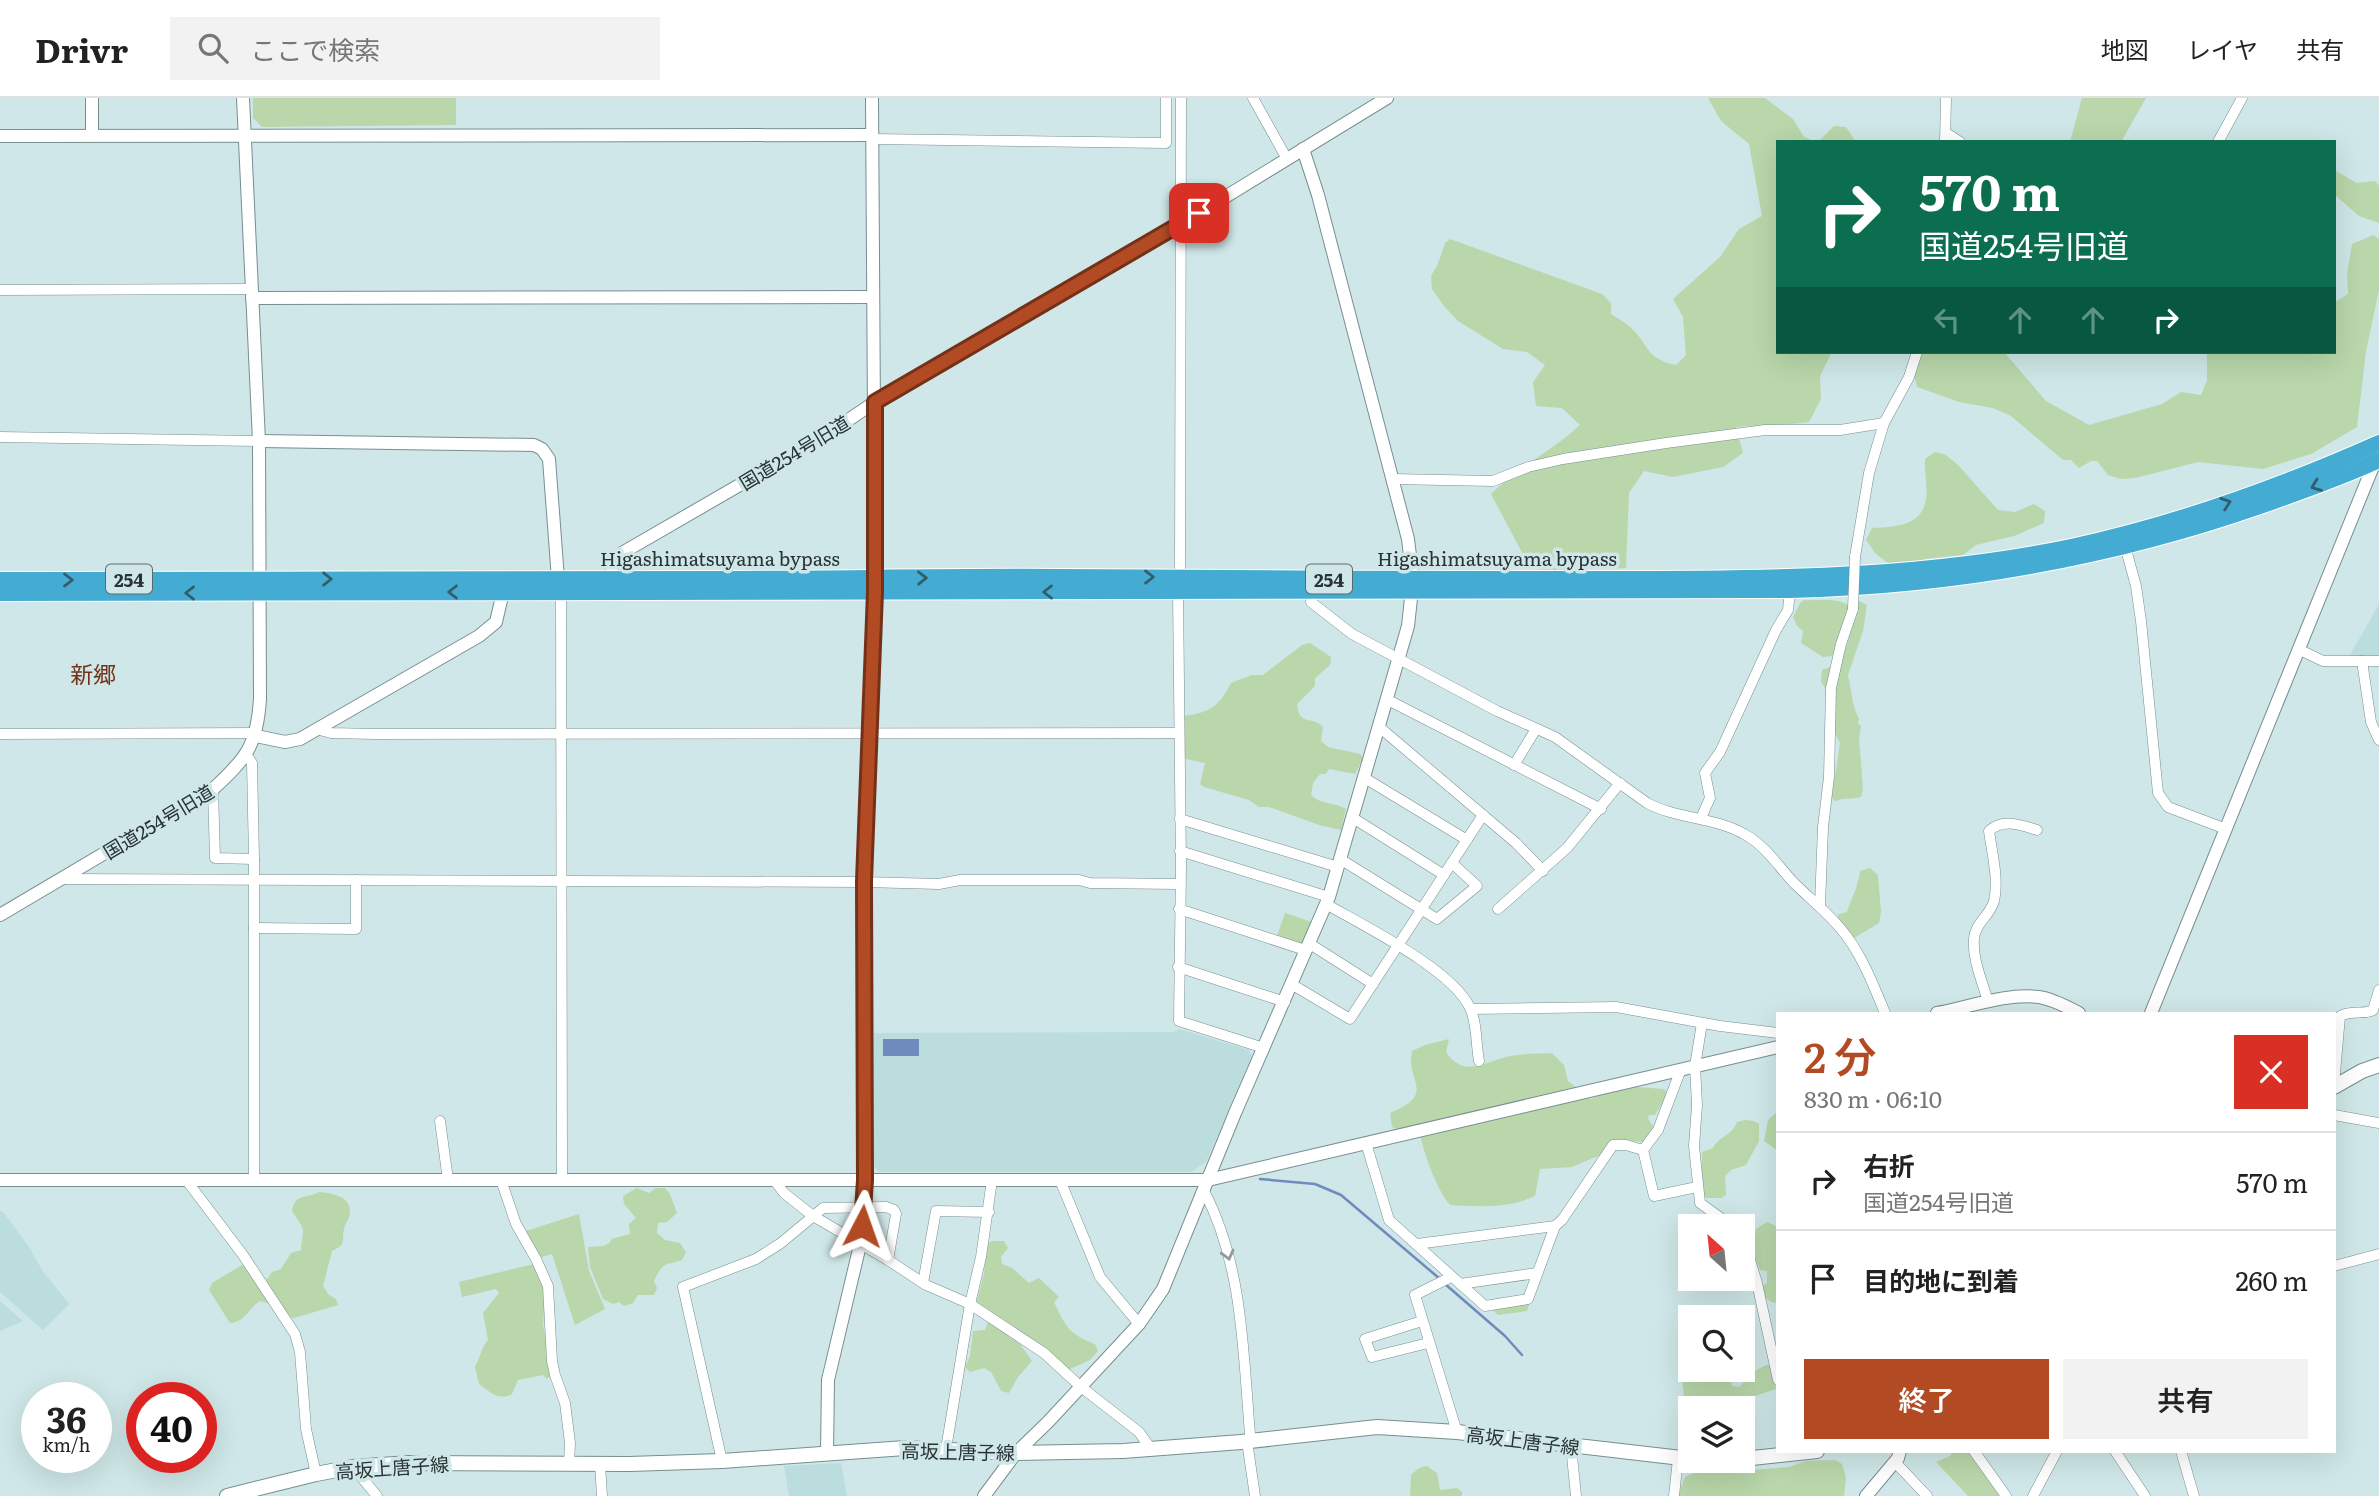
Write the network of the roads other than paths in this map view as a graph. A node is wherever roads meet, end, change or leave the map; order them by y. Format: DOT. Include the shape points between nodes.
graph roads {
  1 [pos="92,98"];
  2 [pos="243,98"];
  3 [pos="872,98"];
  4 [pos="1166,98"];
  5 [pos="1181,98"];
  6 [pos="1253,98"];
  7 [pos="1387,98"];
  8 [pos="1946,98"];
  9 [pos="2242,98"];
  10 [pos="92,135"];
  11 [pos="0,136"];
  12 [pos="244,136"];
  13 [pos="873,137"];
  14 [pos="1946,137"];
  15 [pos="2219,140"];
  16 [pos="1303,149"];
  17 [pos="1287,159"];
  18 [pos="1181,224"];
  19 [pos="0,290"];
  20 [pos="252,294"];
  21 [pos="873,297"];
  22 [pos="1916,354"];
  23 [pos="875,402"];
  24 [pos="1884,423"];
  25 [pos="0,437"];
  26 [pos="259,441"];
  27 [pos="2379,443"];
  28 [pos="2377,458"];
  29 [pos="1392,479"];
  30 [pos="2125,546"];
  31 [pos="0,580"];
  32 [pos="612,580"];
  33 [pos="559,585"];
  34 [pos="1179,585"];
  35 [pos="258,586"];
  36 [pos="875,586"];
  37 [pos="1413,586"];
  38 [pos="1790,590"];
  39 [pos="1312,591"];
  40 [pos="0,593"];
  41 [pos="503,593"];
  42 [pos="2298,649"];
  43 [pos="1398,658"];
  44 [pos="2362,661"];
  45 [pos="2379,662"];
  46 [pos="1385,699"];
  47 [pos="1378,726"];
  48 [pos="316,729"];
  49 [pos="1536,729"];
  50 [pos="561,732"];
  51 [pos="868,733"];
  52 [pos="1178,733"];
  53 [pos="0,734"];
  54 [pos="256,735"];
  55 [pos="2379,740"];
  56 [pos="246,754"];
  57 [pos="1514,765"];
  58 [pos="1363,777"];
  59 [pos="1620,783"];
  60 [pos="214,789"];
  61 [pos="1601,810"];
  62 [pos="1483,815"];
  63 [pos="1353,818"];
  64 [pos="1702,818"];
  65 [pos="1180,819"];
  66 [pos="2226,829"];
  67 [pos="2037,830"];
  68 [pos="1467,840"];
  69 [pos="1180,851"];
  70 [pos="254,859"];
  71 [pos="1339,863"];
  72 [pos="1452,863"];
  73 [pos="1543,871"];
  74 [pos="1444,876"];
  75 [pos="62,880"];
  76 [pos="356,880"];
  77 [pos="253,881"];
  78 [pos="561,881"];
  79 [pos="864,881"];
  80 [pos="1180,884"];
  81 [pos="1328,901"];
  82 [pos="1820,905"];
  83 [pos="1178,909"];
  84 [pos="1498,909"];
  85 [pos="1421,910"];
  86 [pos="0,915"];
  87 [pos="254,929"];
  88 [pos="1308,947"];
  89 [pos="1397,947"];
  90 [pos="1178,967"];
  91 [pos="1373,984"];
  92 [pos="1293,985"];
  93 [pos="2379,990"];
  94 [pos="1285,1002"];
  95 [pos="1988,1002"];
  96 [pos="1471,1009"];
  97 [pos="1885,1012"];
  98 [pos="1942,1012"];
  99 [pos="2077,1012"];
  100 [pos="2151,1012"];
  101 [pos="1702,1023"];
  102 [pos="1776,1033"];
  103 [pos="1776,1047"];
  104 [pos="1264,1048"];
  105 [pos="1479,1061"];
  106 [pos="2336,1063"];
  107 [pos="2379,1065"];
  108 [pos="1695,1066"];
  109 [pos="1681,1069"];
  110 [pos="2336,1085"];
  111 [pos="2336,1115"];
  112 [pos="440,1121"];
  113 [pos="2379,1123"];
  114 [pos="1366,1143"];
  115 [pos="1643,1150"];
  116 [pos="0,1180"];
  117 [pos="447,1180"];
  118 [pos="501,1180"];
  119 [pos="774,1180"];
  120 [pos="865,1180"];
  121 [pos="992,1180"];
  122 [pos="1060,1180"];
  123 [pos="187,1181"];
  124 [pos="254,1181"];
  125 [pos="562,1181"];
  126 [pos="1206,1185"];
  127 [pos="1697,1187"];
  128 [pos="865,1207"];
  129 [pos="989,1212"];
  130 [pos="1715,1214"];
  131 [pos="813,1216"];
  132 [pos="1555,1226"];
  133 [pos="1417,1244"];
  134 [pos="860,1245"];
  135 [pos="2379,1254"];
  136 [pos="888,1260"];
  137 [pos="2336,1265"];
  138 [pos="1537,1273"];
  139 [pos="1755,1276"];
  140 [pos="1451,1277"];
  141 [pos="923,1283"];
  142 [pos="1460,1284"];
  143 [pos="970,1304"];
  144 [pos="1422,1321"];
  145 [pos="1139,1324"];
  146 [pos="1428,1343"];
  147 [pos="1776,1364"];
  148 [pos="1081,1387"];
  149 [pos="1457,1432"];
  150 [pos="1249,1441"];
  151 [pos="1572,1446"];
  152 [pos="946,1449"];
  153 [pos="1151,1449"];
  154 [pos="827,1453"];
  155 [pos="1016,1453"];
  156 [pos="1787,1453"];
  157 [pos="1976,1453"];
  158 [pos="2056,1453"];
  159 [pos="2116,1453"];
  160 [pos="2182,1453"];
  161 [pos="1898,1456"];
  162 [pos="1755,1457"];
  163 [pos="1678,1458"];
  164 [pos="722,1461"];
  165 [pos="569,1464"];
  166 [pos="600,1464"];
  167 [pos="353,1467"];
  168 [pos="1680,1473"];
  169 [pos="316,1474"];
  170 [pos="227,1496"];
  171 [pos="377,1496"];
  172 [pos="602,1496"];
  173 [pos="984,1496"];
  174 [pos="1255,1496"];
  175 [pos="1576,1496"];
  176 [pos="1674,1496"];
  177 [pos="1866,1496"];
  178 [pos="1927,1496"];
  179 [pos="2006,1496"];
  180 [pos="2033,1496"];
  181 [pos="2145,1496"];
  182 [pos="2194,1496"];
  1 -- 10 [label="street"];
  2 -- 12 [label="street"];
  3 -- 13 [label="street"];
  4 -- 13 [label="street" via="1166,143"];
  5 -- 18 [label="street"];
  6 -- 17 [label="street"];
  7 -- 16 [label="street, 国道254号旧道"];
  8 -- 14 [label="street"];
  9 -- 15 [label="street"];
  10 -- 11 [label="street"];
  10 -- 12 [label="street"];
  12 -- 13 [label="street"];
  12 -- 20 [label="street"];
  13 -- 21 [label="street"];
  16 -- 17 [label="street, 国道254号旧道"];
  16 -- 29 [label="street"];
  17 -- 18 [label="street, 国道254号旧道"];
  18 -- 23 [label="street, 国道254号旧道"];
  18 -- 34 [label="street"];
  19 -- 20 [label="street"];
  20 -- 21 [label="street"];
  20 -- 26 [label="street"];
  21 -- 23 [label="street"];
  22 -- 24 [label="street"];
  23 -- 32 [label="street, 国道254号旧道" via="622,553 612,567"];
  23 -- 36 [label="street"];
  24 -- 29 [label="street" via="1840,430 1765,430 1666,443 1563,459 1493,481"];
  24 -- 82 [label="street, bridge" via="1869,473 1855,557 1853,609 1831,688"];
  25 -- 26 [label="street"];
  26 -- 33 [label="street" via="534,445 549,458"];
  26 -- 35 [label="street"];
  37 -- 27 [label="highway, Higashimatsuyama bypass / 254, one-way" via="1789,578 1923,570 2066,548 2174,521 2295,480"];
  28 -- 30 [label="highway, Higashimatsuyama bypass / 254, one-way" via="2311,489"];
  28 -- 42 [label="street"];
  29 -- 37 [label="street" via="1408,539"];
  30 -- 38 [label="highway, Higashimatsuyama bypass / 254" via="1941,581"];
  30 -- 66 [label="street" via="2141,621 2158,793 2168,807"];
  31 -- 35 [label="highway, 254, one-way"];
  32 -- 33 [label="highway, Higashimatsuyama bypass / 254"];
  32 -- 36 [label="highway, Higashimatsuyama bypass / 254"];
  35 -- 33 [label="highway, Higashimatsuyama bypass / 254, one-way"];
  33 -- 36 [label="highway, Higashimatsuyama bypass / 254"];
  33 -- 41 [label="highway, Higashimatsuyama bypass / 254"];
  33 -- 50 [label="street"];
  34 -- 36 [label="highway, Higashimatsuyama bypass / 254"];
  34 -- 37 [label="highway, Higashimatsuyama bypass / 254"];
  34 -- 39 [label="highway, Higashimatsuyama bypass / 254"];
  34 -- 52 [label="street"];
  35 -- 40 [label="highway, 254, one-way"];
  41 -- 35 [label="highway, Higashimatsuyama bypass / 254, one-way"];
  35 -- 54 [label="street" via="260,699"];
  36 -- 51 [label="street"];
  37 -- 38 [label="highway, Higashimatsuyama bypass / 254"];
  37 -- 39 [label="highway, Higashimatsuyama bypass / 254"];
  37 -- 43 [label="street"];
  38 -- 64 [label="street" via="1788,610 1720,752 1705,773 1710,798"];
  39 -- 43 [label="street" via="1311,602 1321,610 1352,634"];
  41 -- 48 [label="street" via="496,622 479,636"];
  42 -- 44 [label="street" via="2323,661"];
  42 -- 66 [label="street"];
  43 -- 46 [label="street"];
  43 -- 49 [label="street"];
  44 -- 45 [label="street"];
  44 -- 55 [label="street" via="2371,722"];
  46 -- 47 [label="street"];
  46 -- 57 [label="street"];
  47 -- 58 [label="street"];
  47 -- 62 [label="street"];
  48 -- 50 [label="street" via="375,734"];
  48 -- 54 [label="street" via="293,741"];
  49 -- 57 [label="street"];
  49 -- 59 [label="street" via="1573,748"];
  50 -- 51 [label="street"];
  50 -- 78 [label="street"];
  51 -- 52 [label="street"];
  51 -- 79 [label="street"];
  52 -- 65 [label="street"];
  53 -- 54 [label="street"];
  54 -- 56 [label="street, 国道254号旧道"];
  56 -- 60 [label="street, 国道254号旧道"];
  56 -- 70 [label="street" via="252,763"];
  57 -- 61 [label="street"];
  58 -- 63 [label="street"];
  58 -- 68 [label="street"];
  59 -- 61 [label="street"];
  59 -- 64 [label="street" via="1661,810"];
  60 -- 70 [label="street" via="215,858"];
  60 -- 75 [label="street, 国道254号旧道"];
  61 -- 73 [label="street"];
  62 -- 68 [label="street"];
  62 -- 73 [label="street"];
  63 -- 71 [label="street"];
  63 -- 74 [label="street"];
  64 -- 82 [label="street" via="1759,844"];
  65 -- 69 [label="street"];
  65 -- 71 [label="street"];
  66 -- 100 [label="street"];
  67 -- 95 [label="street" via="2008,824 1989,831 1993,902 1974,936"];
  68 -- 72 [label="street"];
  69 -- 80 [label="street"];
  69 -- 81 [label="street"];
  70 -- 77 [label="street"];
  71 -- 81 [label="street"];
  71 -- 85 [label="street"];
  72 -- 74 [label="street"];
  72 -- 85 [label="street" via="1477,887 1437,919"];
  73 -- 84 [label="street"];
  74 -- 85 [label="street"];
  75 -- 77 [label="street"];
  75 -- 86 [label="street, 国道254号旧道"];
  76 -- 77 [label="street"];
  76 -- 78 [label="street"];
  76 -- 87 [label="street" via="356,929"];
  77 -- 87 [label="street"];
  78 -- 79 [label="street"];
  78 -- 125 [label="street"];
  79 -- 80 [label="street"];
  79 -- 120 [label="street"];
  80 -- 83 [label="street"];
  81 -- 88 [label="street"];
  81 -- 89 [label="street"];
  82 -- 97 [label="street" via="1857,953"];
  83 -- 88 [label="street"];
  83 -- 90 [label="street"];
  85 -- 89 [label="street"];
  87 -- 124 [label="street"];
  88 -- 91 [label="street"];
  88 -- 92 [label="street"];
  89 -- 91 [label="street"];
  89 -- 96 [label="street" via="1450,983"];
  90 -- 94 [label="street"];
  90 -- 104 [label="street" via="1179,1021"];
  91 -- 92 [label="street" via="1350,1019"];
  92 -- 94 [label="street"];
  93 -- 106 [label="street" via="2369,1013 2354,1011 2340,1016"];
  94 -- 104 [label="street"];
  95 -- 98 [label="street"];
  95 -- 99 [label="street" via="2038,997"];
  96 -- 101 [label="street" via="1616,1007"];
  96 -- 105 [label="street"];
  101 -- 102 [label="street"];
  101 -- 108 [label="street"];
  103 -- 108 [label="street"];
  104 -- 126 [label="street"];
  107 -- 110 [label="main road"];
  108 -- 109 [label="street"];
  108 -- 127 [label="street"];
  109 -- 114 [label="street"];
  109 -- 115 [label="street" via="1658,1130"];
  111 -- 113 [label="street"];
  112 -- 117 [label="street"];
  114 -- 126 [label="street"];
  114 -- 133 [label="street" via="1389,1220"];
  115 -- 127 [label="street" via="1654,1196"];
  115 -- 132 [label="street" via="1614,1145"];
  116 -- 123 [label="street"];
  117 -- 118 [label="street"];
  117 -- 124 [label="street"];
  118 -- 125 [label="street"];
  118 -- 165 [label="street" via="516,1224 548,1286 552,1361 565,1402"];
  119 -- 120 [label="street"];
  119 -- 125 [label="street"];
  119 -- 131 [label="street"];
  120 -- 121 [label="street"];
  120 -- 128 [label="street"];
  121 -- 122 [label="street"];
  121 -- 129 [label="street"];
  122 -- 126 [label="street"];
  122 -- 145 [label="street" via="1100,1277"];
  123 -- 124 [label="street"];
  123 -- 169 [label="street" via="295,1334"];
  126 -- 145 [label="street" via="1163,1289"];
  126 -- 150 [label="street, one-way" via="1237,1290"];
  127 -- 130 [label="street" via="1700,1203"];
  128 -- 131 [label="street" via="823,1208"];
  128 -- 134 [label="street"];
  128 -- 136 [label="street" via="894,1210"];
  129 -- 141 [label="street" via="936,1211"];
  129 -- 143 [label="street"];
  131 -- 134 [label="street"];
  131 -- 164 [label="street" via="756,1259 683,1287"];
  132 -- 133 [label="street"];
  132 -- 138 [label="street"];
  133 -- 140 [label="street"];
  134 -- 136 [label="street"];
  134 -- 154 [label="street" via="828,1380"];
  135 -- 137 [label="street"];
  136 -- 141 [label="street"];
  138 -- 142 [label="street"];
  138 -- 142 [label="street" via="1528,1299 1485,1306"];
  139 -- 147 [label="street"];
  140 -- 142 [label="street"];
  140 -- 144 [label="street" via="1415,1295"];
  141 -- 143 [label="street"];
  143 -- 148 [label="street" via="1044,1353"];
  143 -- 152 [label="street"];
  144 -- 146 [label="street"];
  144 -- 146 [label="street" via="1365,1339 1372,1357"];
  145 -- 148 [label="street"];
  146 -- 149 [label="street"];
  148 -- 153 [label="street" via="1139,1432"];
  148 -- 155 [label="street"];
  149 -- 150 [label="main road, 高坂上唐子線" via="1377,1427"];
  149 -- 151 [label="main road, 高坂上唐子線"];
  150 -- 153 [label="main road, 高坂上唐子線"];
  150 -- 174 [label="street"];
  151 -- 163 [label="main road, 高坂上唐子線"];
  151 -- 175 [label="street"];
  152 -- 154 [label="main road, 高坂上唐子線"];
  152 -- 155 [label="main road, 高坂上唐子線"];
  153 -- 155 [label="main road, 高坂上唐子線"];
  154 -- 164 [label="main road, 高坂上唐子線"];
  155 -- 173 [label="street"];
  156 -- 162 [label="main road"];
  157 -- 179 [label="street"];
  158 -- 180 [label="street"];
  159 -- 181 [label="street"];
  160 -- 182 [label="street"];
  161 -- 177 [label="street"];
  161 -- 178 [label="street"];
  164 -- 166 [label="main road, 高坂上唐子線"];
  165 -- 166 [label="main road, 高坂上唐子線"];
  165 -- 167 [label="main road, 高坂上唐子線"];
  166 -- 172 [label="street"];
  167 -- 169 [label="main road, 高坂上唐子線"];
  167 -- 171 [label="street"];
  168 -- 176 [label="street"];
  169 -- 170 [label="main road, 高坂上唐子線"];
}
